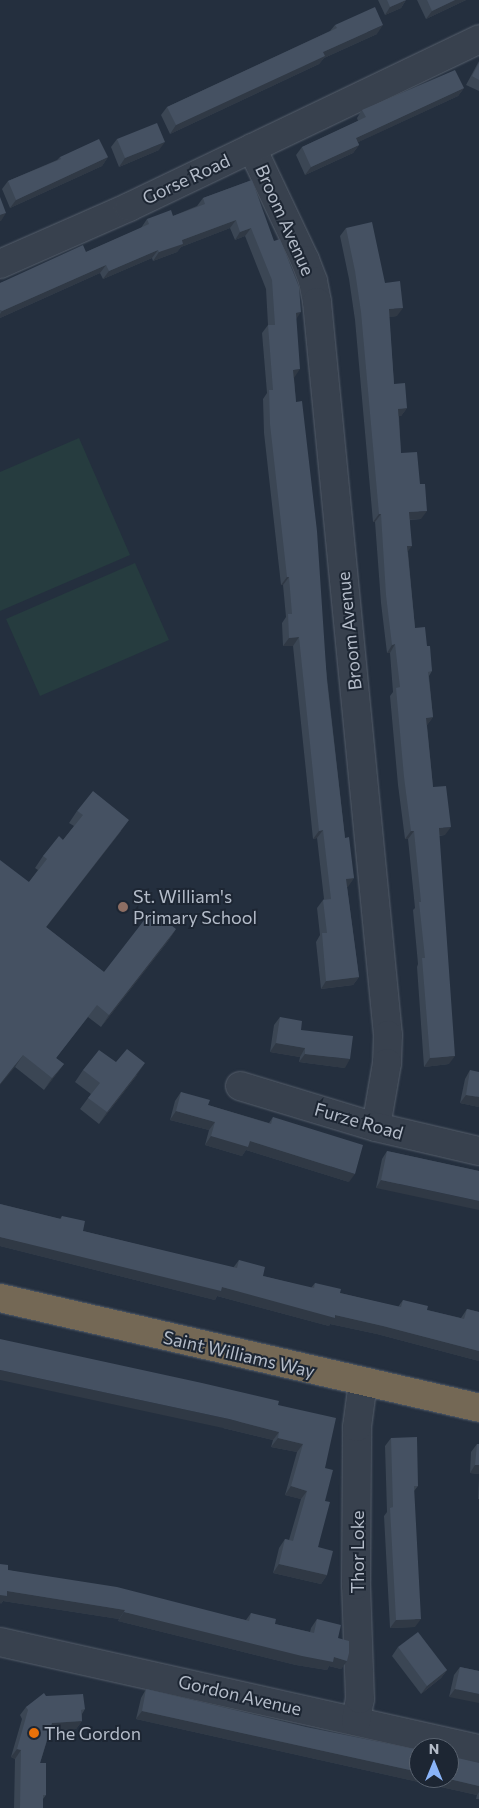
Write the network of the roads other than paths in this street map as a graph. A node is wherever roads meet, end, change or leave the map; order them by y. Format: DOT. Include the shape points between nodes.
graph roads {
  1 [pos="479,39"];
  2 [pos="252,148"];
  3 [pos="0,264"];
  4 [pos="240,1086"];
  5 [pos="376,1127"];
  6 [pos="479,1151"];
  7 [pos="0,1298"];
  8 [pos="364,1382"];
  9 [pos="479,1408"];
  10 [pos="0,1642"];
  11 [pos="356,1722"];
  12 [pos="479,1749"];
  1 -- 2 [label="street, Gorse Road"];
  2 -- 3 [label="street, Gorse Road"];
  2 -- 5 [label="street, Broom Avenue" via="305,260 316,302 388,1035 387,1063"];
  4 -- 5 [label="street, Furze Road"];
  5 -- 6 [label="street, Furze Road"];
  7 -- 8 [label="highway, Saint Williams Way"];
  8 -- 9 [label="highway, Saint Williams Way"];
  8 -- 11 [label="street, Thor Loke" via="357,1427 356,1585 360,1699"];
  10 -- 11 [label="street, Gordon Avenue"];
  11 -- 12 [label="street, Gordon Avenue"];
}
